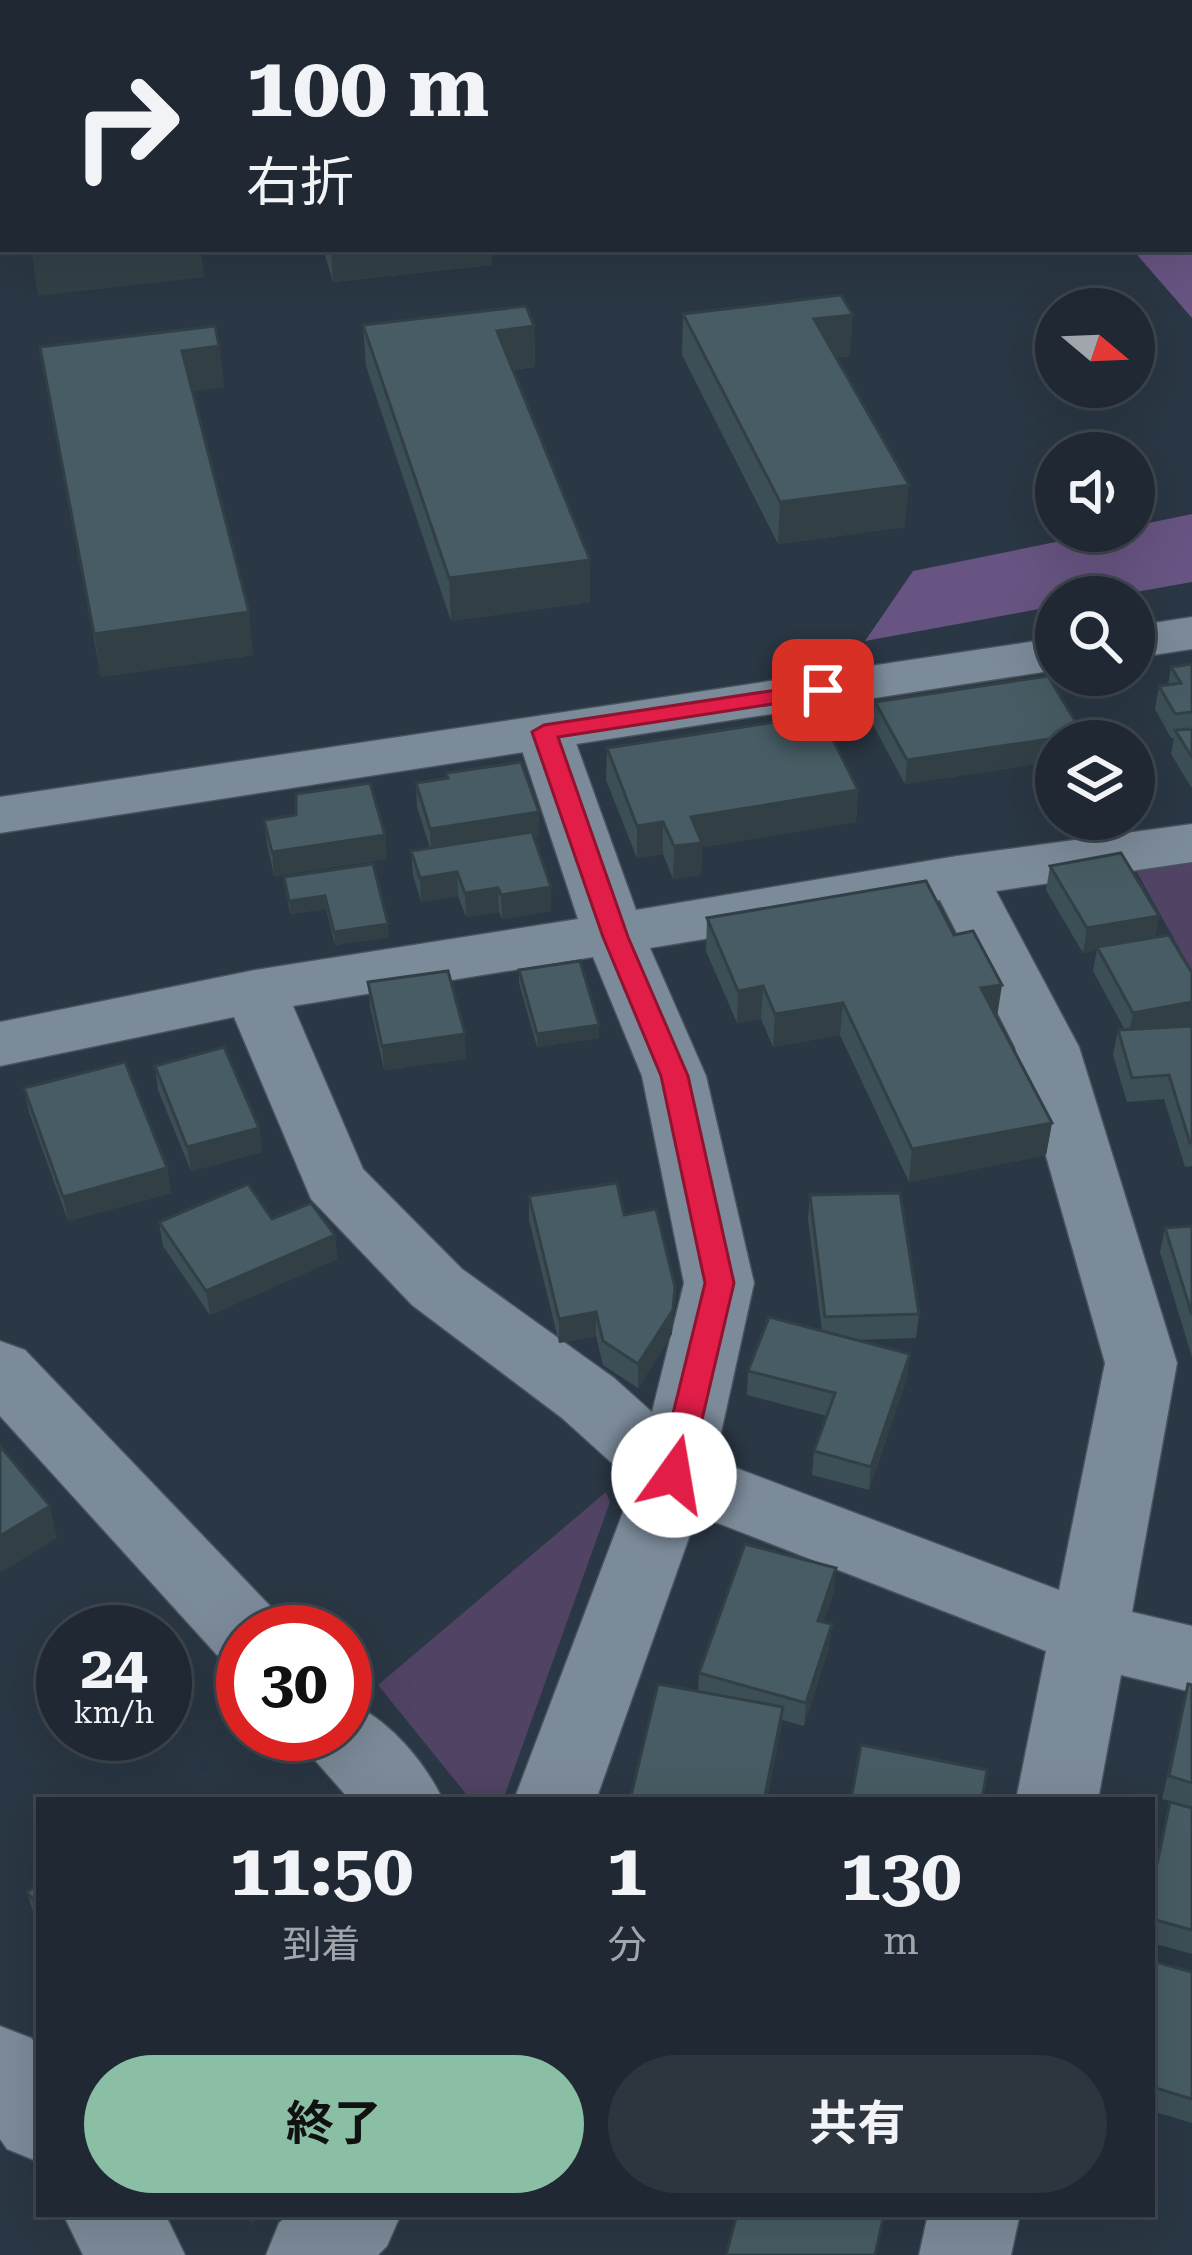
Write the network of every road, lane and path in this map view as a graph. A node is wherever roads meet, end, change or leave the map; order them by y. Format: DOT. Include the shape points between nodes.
graph roads {
  1 [pos="1192,633"];
  2 [pos="1155,639"];
  3 [pos="1035,657"];
  4 [pos="544,732"];
  5 [pos="1,811"];
  6 [pos="1192,842"];
  7 [pos="957,875"];
  8 [pos="616,937"];
  9 [pos="254,992"];
  10 [pos="0,1044"];
  11 [pos="0,1369"];
  12 [pos="674,1475"];
  13 [pos="220,1605"];
  14 [pos="1091,1635"];
  15 [pos="1192,1659"];
  16 [pos="365,1761"];
  17 [pos="399,1797"];
  18 [pos="556,1797"];
  19 [pos="1059,1797"];
  20 [pos="0,2067"];
  21 [pos="36,2116"];
  22 [pos="111,2217"];
  23 [pos="352,2217"];
  24 [pos="973,2217"];
  25 [pos="140,2255"];
  26 [pos="312,2255"];
  27 [pos="965,2255"];
  1 -- 2 [label="street"];
  3 -- 4 [label="street"];
  4 -- 5 [label="street"];
  4 -- 8 [label="street"];
  6 -- 7 [label="street"];
  7 -- 8 [label="street"];
  7 -- 14 [label="street" via="1047,1047 1141,1363"];
  8 -- 9 [label="street"];
  8 -- 12 [label="street" via="674,1076 719,1283"];
  9 -- 10 [label="street"];
  9 -- 12 [label="street" via="335,1182 436,1287 588,1398"];
  11 -- 13 [label="street"];
  12 -- 14 [label="street"];
  12 -- 18 [label="street"];
  14 -- 15 [label="street"];
  14 -- 19 [label="street"];
  16 -- 17 [label="street"];
  20 -- 21 [label="street"];
  22 -- 25 [label="street"];
  23 -- 26 [label="street"];
  24 -- 27 [label="street"];
}
